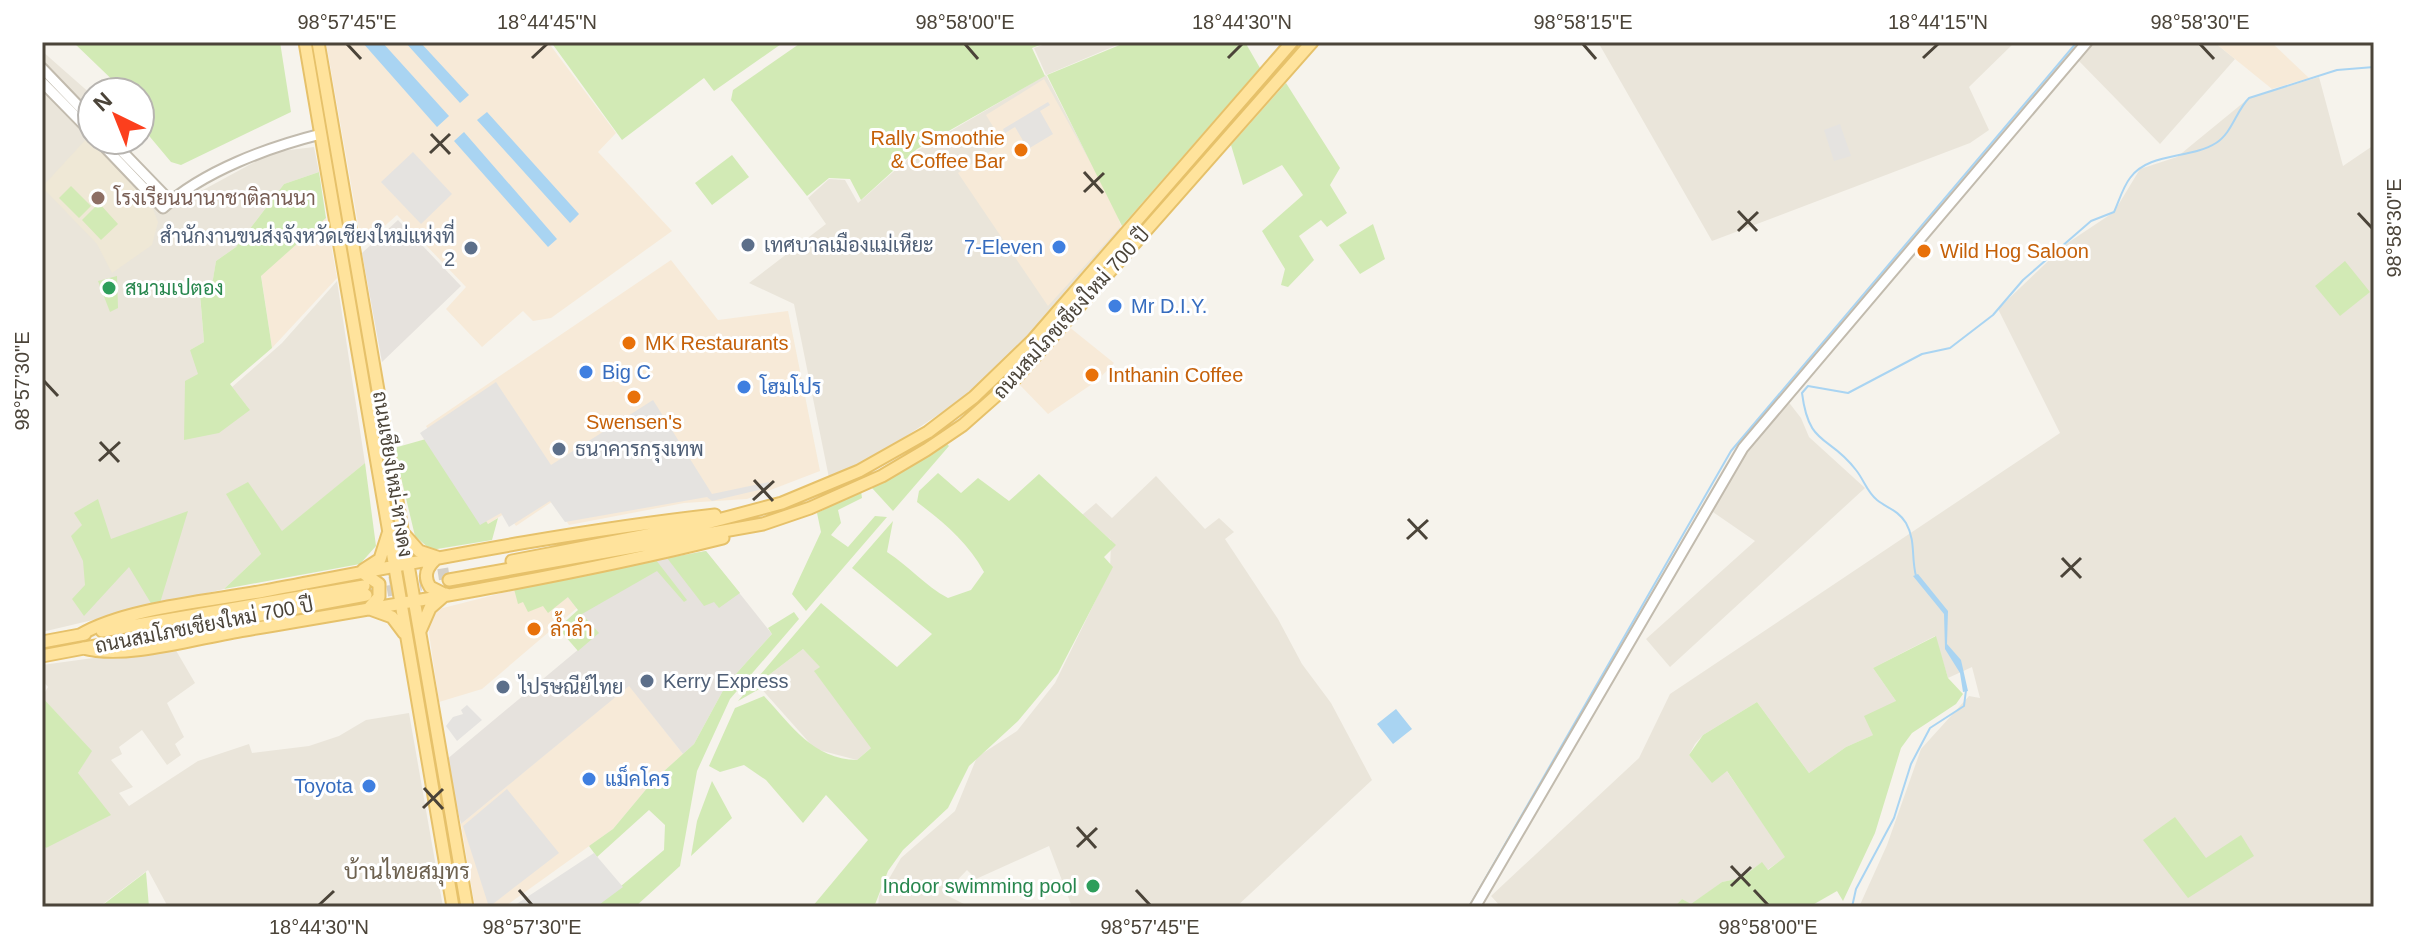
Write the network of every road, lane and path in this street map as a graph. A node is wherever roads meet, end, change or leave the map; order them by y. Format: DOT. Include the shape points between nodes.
graph roads {
  1 [pos="305,42"];
  2 [pos="318,42"];
  3 [pos="1292,42"];
  4 [pos="1312,42"];
  5 [pos="2087,42"];
  6 [pos="42,68"];
  7 [pos="42,82"];
  8 [pos="76,103"];
  9 [pos="76,117"];
  10 [pos="321,134"];
  11 [pos="330,147"];
  12 [pos="115,156"];
  13 [pos="125,156"];
  14 [pos="166,205"];
  15 [pos="753,512"];
  16 [pos="763,524"];
  17 [pos="389,530"];
  18 [pos="403,533"];
  19 [pos="438,558"];
  20 [pos="408,565"];
  21 [pos="395,567"];
  22 [pos="359,572"];
  23 [pos="446,594"];
  24 [pos="365,599"];
  25 [pos="407,600"];
  26 [pos="80,635"];
  27 [pos="413,636"];
  28 [pos="42,642"];
  29 [pos="42,656"];
  30 [pos="453,907"];
  31 [pos="467,907"];
  32 [pos="1475,907"];
  1 -- 10 [label="main road, ถนนเชียงใหม่-หางดง"];
  2 -- 11 [label="main road, ถนนเชียงใหม่-หางดง"];
  3 -- 15 [label="main road, ถนนสมโภชเชียงใหม่ 700 ปี" via="1032,341 974,397 918,438 859,471"];
  4 -- 16 [label="main road, ถนนสมโภชเชียงใหม่ 700 ปี" via="1040,353 951,441 842,495"];
  5 -- 32 [label="street" via="1743,448"];
  6 -- 8 [label="street"];
  7 -- 9 [label="street"];
  10 -- 11 [label="main road, ถนนเชียงใหม่-หางดง"];
  10 -- 14 [label="street" via="268,147"];
  11 -- 17 [label="main road, ถนนเชียงใหม่-หางดง"];
  11 -- 18 [label="main road, ถนนเชียงใหม่-หางดง"];
  12 -- 14 [label="street"];
  13 -- 14 [label="street"];
  15 -- 16 [label="main road, ถนนสมโภชเชียงใหม่ 700 ปี" via="449,577"];
  15 -- 19 [label="main road"];
  16 -- 23 [label="main road" via="658,553"];
  17 -- 21 [label="main road, ถนนเชียงใหม่-หางดง"];
  17 -- 22 [label="main road" via="380,559"];
  18 -- 19 [label="main road" via="419,551"];
  18 -- 20 [label="main road, ถนนเชียงใหม่-หางดง"];
  19 -- 20 [label="main road"];
  19 -- 23 [label="main road" via="428,567 426,579"];
  20 -- 21 [label="main road"];
  20 -- 25 [label="main road, ถนนเชียงใหม่-หางดง"];
  21 -- 22 [label="main road"];
  21 -- 25 [label="main road, ถนนเชียงใหม่-หางดง"];
  22 -- 24 [label="main road" via="379,584 377,601"];
  22 -- 26 [label="main road" via="163,609 96,625"];
  23 -- 25 [label="main road"];
  23 -- 27 [label="main road"];
  24 -- 25 [label="main road"];
  24 -- 26 [label="main road, ถนนสมโภชเชียงใหม่ 700 ปี"];
  24 -- 27 [label="main road"];
  24 -- 29 [label="main road, ถนนสมโภชเชียงใหม่ 700 ปี" via="141,647 98,652 83,648"];
  25 -- 27 [label="main road, ถนนเชียงใหม่-หางดง"];
  26 -- 28 [label="main road, ถนนสมโภชเชียงใหม่ 700 ปี"];
  27 -- 30 [label="main road, ถนนเชียงใหม่-หางดง"];
  27 -- 31 [label="main road, ถนนเชียงใหม่-หางดง"];
}
